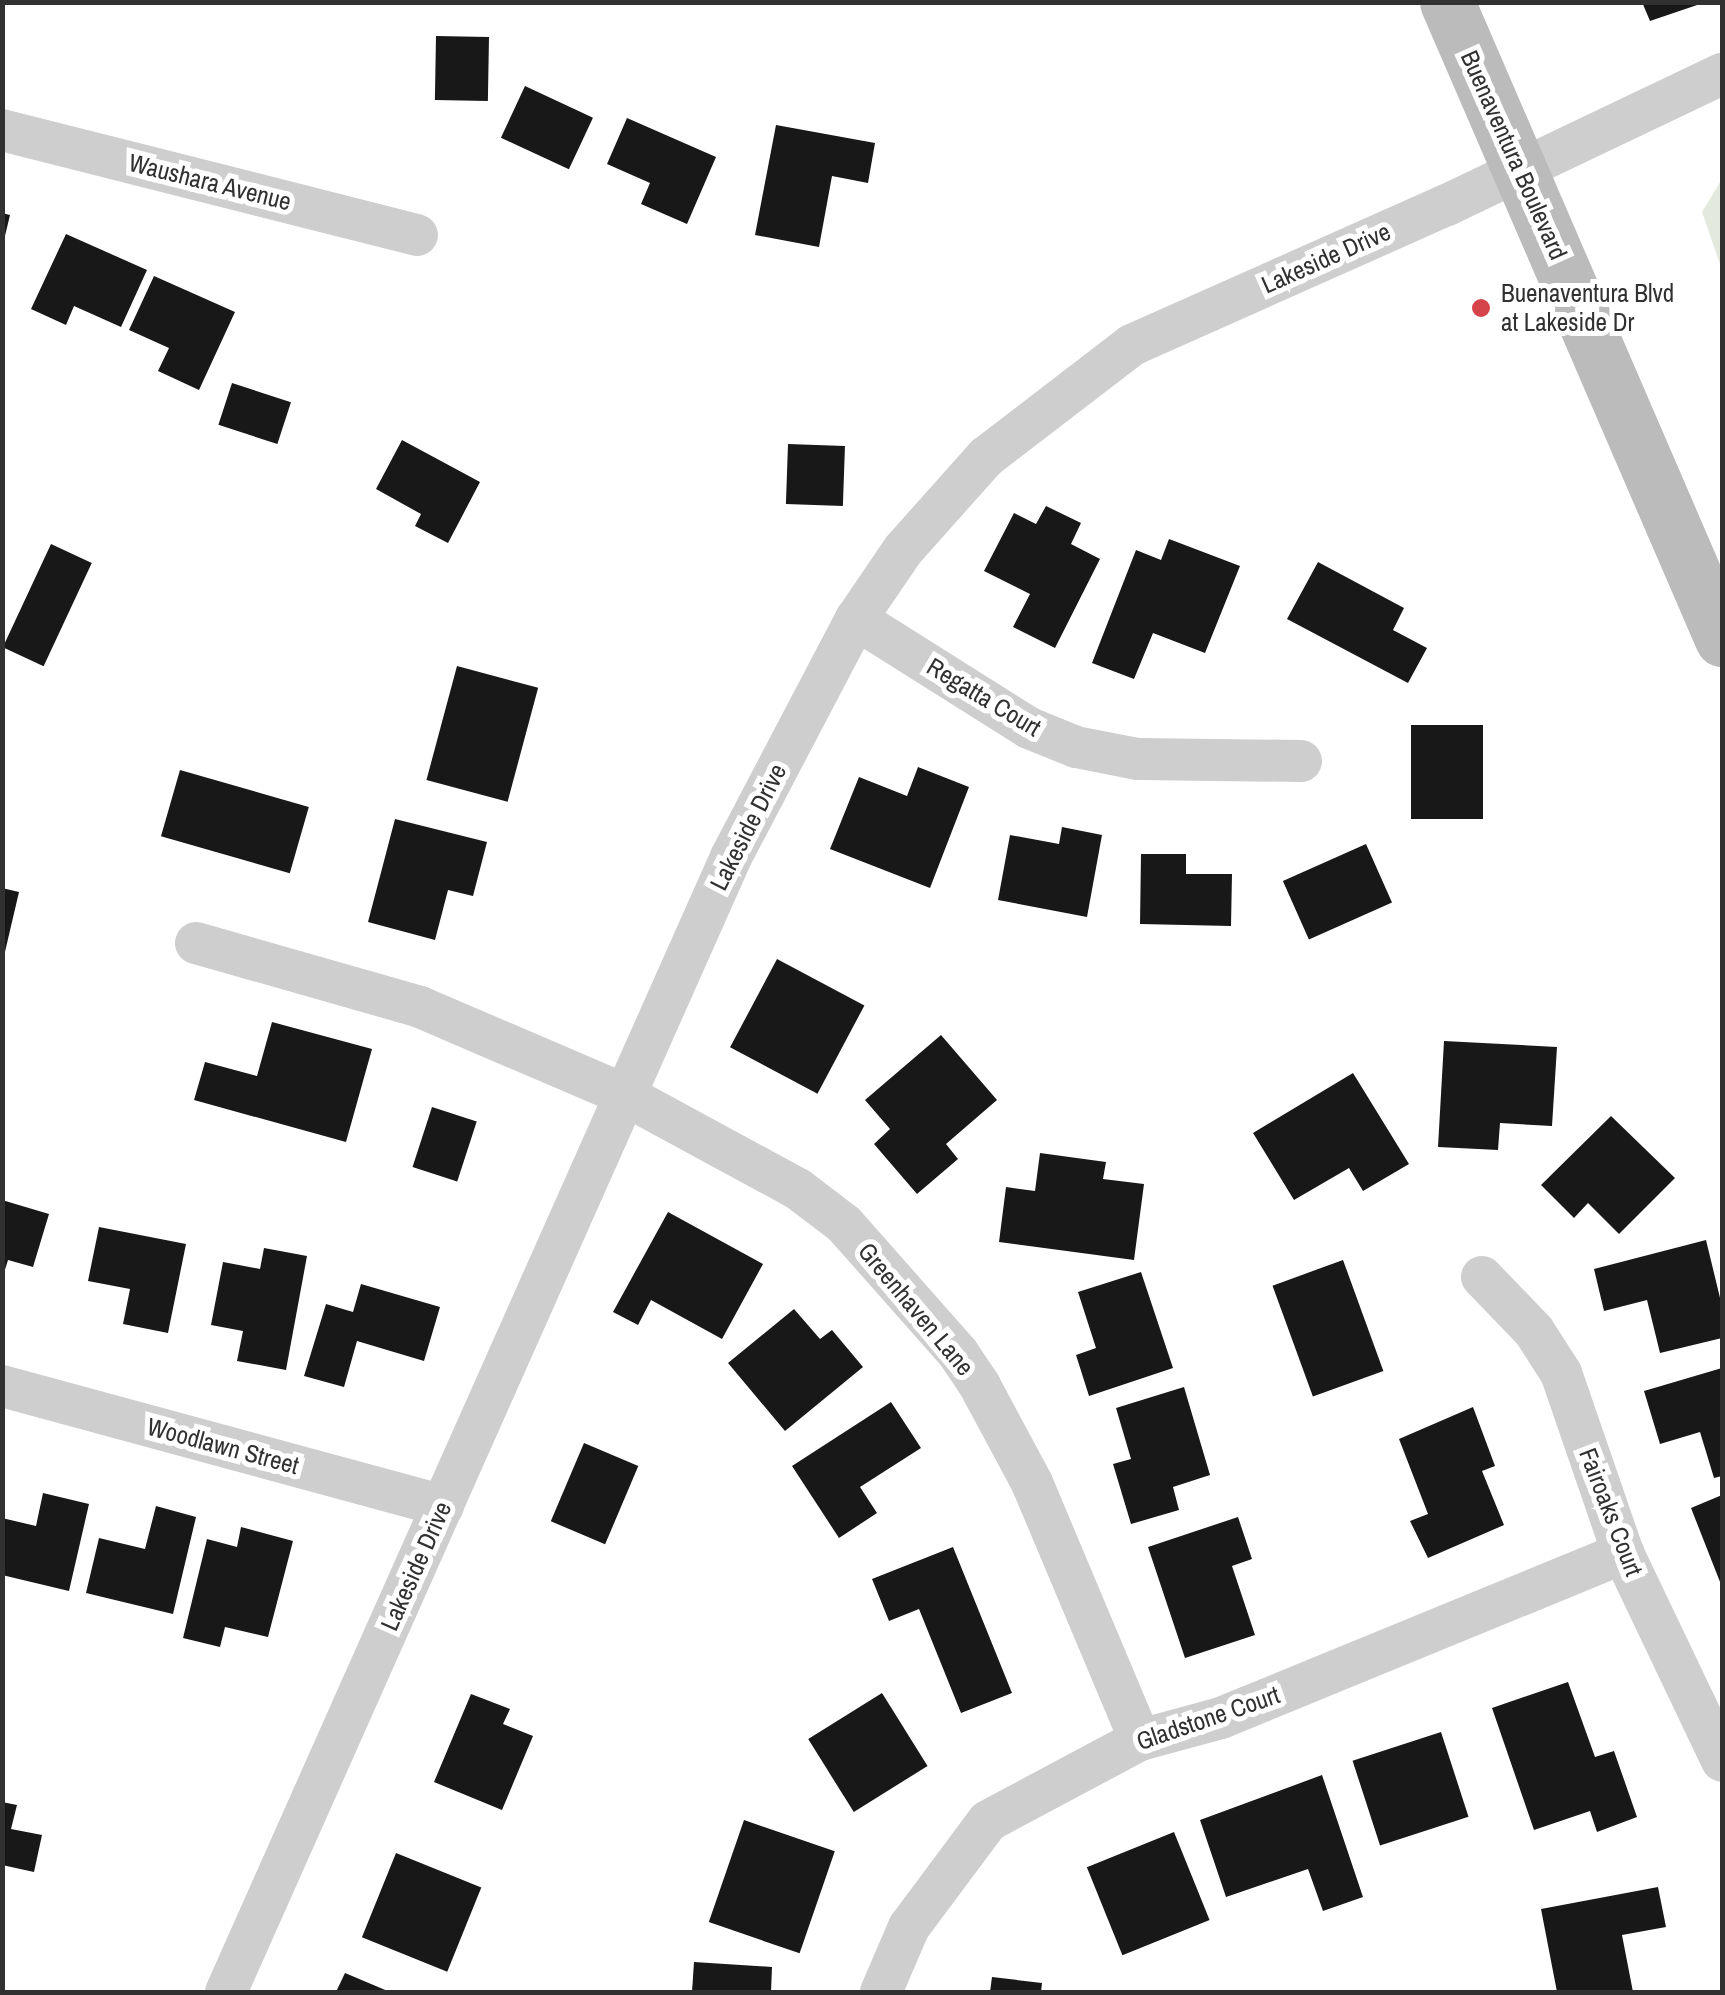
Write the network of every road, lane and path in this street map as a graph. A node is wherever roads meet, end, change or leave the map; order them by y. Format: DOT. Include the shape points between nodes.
graph roads {
  1 [pos="1448,2"];
  2 [pos="1722,74"];
  3 [pos="2,130"];
  4 [pos="1521,169"];
  5 [pos="416,235"];
  6 [pos="856,619"];
  7 [pos="1722,639"];
  8 [pos="1301,761"];
  9 [pos="196,943"];
  10 [pos="622,1094"];
  11 [pos="1482,1277"];
  12 [pos="2,1386"];
  13 [pos="443,1506"];
  14 [pos="1623,1553"];
  15 [pos="1140,1740"];
  16 [pos="1722,1760"];
  17 [pos="226,1992"];
  18 [pos="881,1992"];
  1 -- 4 [label="main road, Buenaventura Boulevard"];
  2 -- 4 [label="street, Lakeside Drive"];
  3 -- 5 [label="street, Waushara Avenue"];
  4 -- 6 [label="street, Lakeside Drive" via="1132,344 986,457 903,550"];
  4 -- 7 [label="main road, Buenaventura Boulevard"];
  6 -- 8 [label="street, Regatta Court" via="1028,728 1076,747 1138,759"];
  6 -- 10 [label="street, Lakeside Drive" via="731,857"];
  9 -- 10 [label="street, Greenhaven Lane" via="420,1007"];
  10 -- 13 [label="street, Lakeside Drive"];
  10 -- 15 [label="street, Greenhaven Lane" via="798,1189 844,1224 958,1353 1032,1482"];
  11 -- 14 [label="street, Fairoaks Court" via="1534,1331 1561,1373"];
  12 -- 13 [label="street, Woodlawn Street"];
  13 -- 17 [label="street, Lakeside Drive"];
  14 -- 15 [label="street, Gladstone Court" via="1221,1718"];
  14 -- 16 [label="street, Fairoaks Court"];
  15 -- 18 [label="street, Gladstone Court" via="988,1822 909,1927"];
}
